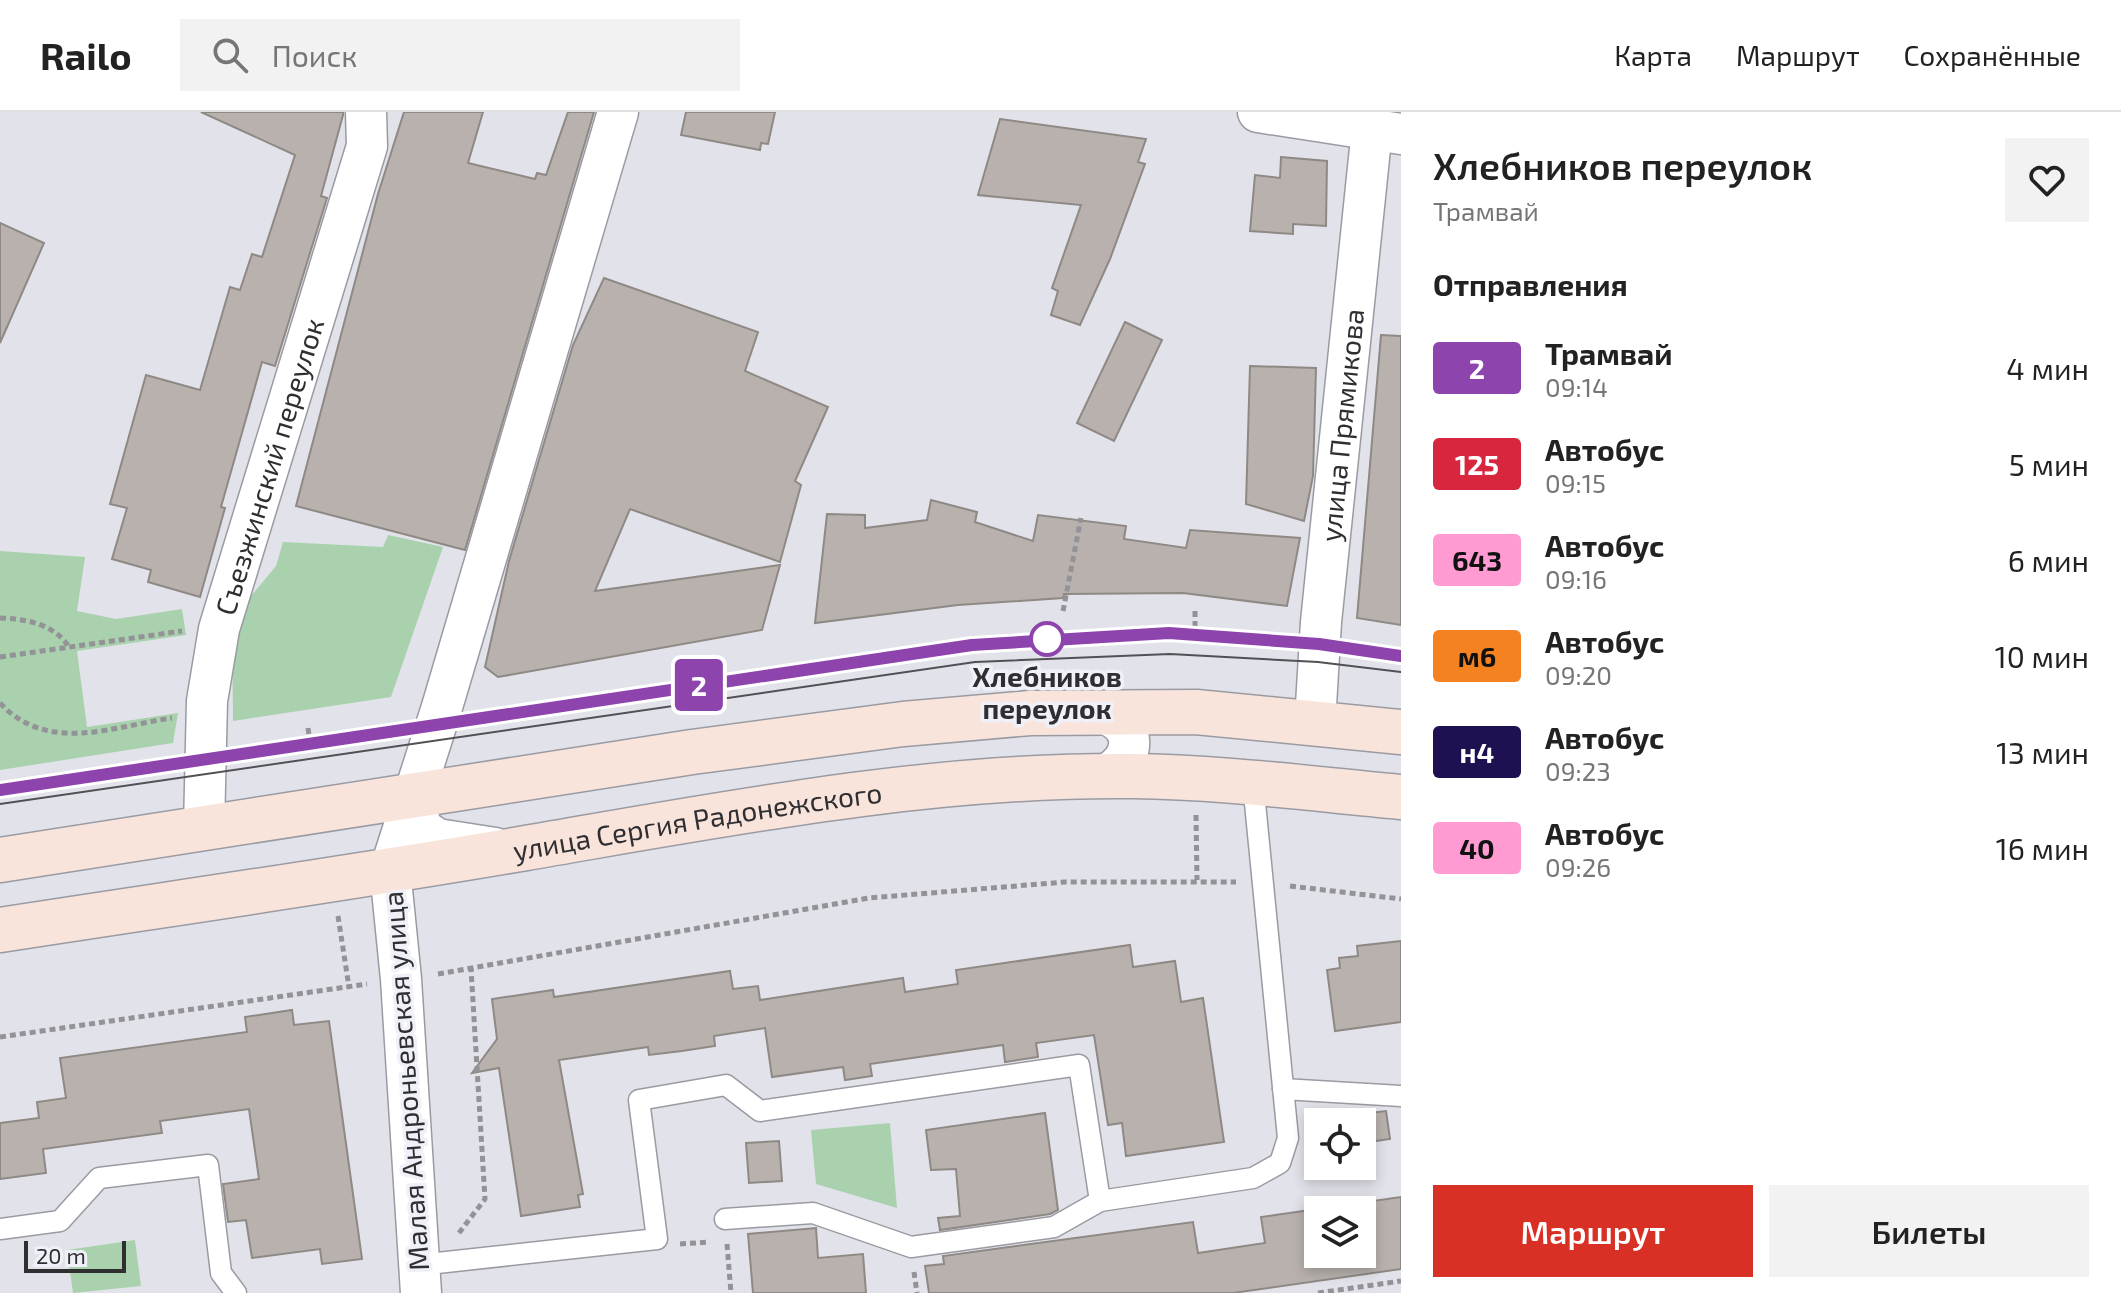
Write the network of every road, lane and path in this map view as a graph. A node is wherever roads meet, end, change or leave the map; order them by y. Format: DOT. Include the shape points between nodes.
graph roads {
  1 [pos="366,112"];
  2 [pos="618,112"];
  3 [pos="1258,112"];
  4 [pos="1381,125"];
  5 [pos="1081,518"];
  6 [pos="1063,611"];
  7 [pos="1195,611"];
  8 [pos="0,618"];
  9 [pos="1195,627"];
  10 [pos="184,631"];
  11 [pos="69,647"];
  12 [pos="0,657"];
  13 [pos="0,703"];
  14 [pos="1094,712"];
  15 [pos="184,716"];
  16 [pos="1315,722"];
  17 [pos="1401,732"];
  18 [pos="1099,777"];
  19 [pos="1253,783"];
  20 [pos="414,795"];
  21 [pos="1401,797"];
  22 [pos="1196,814"];
  23 [pos="204,828"];
  24 [pos="513,850"];
  25 [pos="0,860"];
  26 [pos="390,870"];
  27 [pos="1197,880"];
  28 [pos="1261,883"];
  29 [pos="1401,899"];
  30 [pos="337,911"];
  31 [pos="0,930"];
  32 [pos="471,969"];
  33 [pos="430,975"];
  34 [pos="374,983"];
  35 [pos="349,987"];
  36 [pos="0,1037"];
  37 [pos="1283,1089"];
  38 [pos="1401,1096"];
  39 [pos="1100,1201"];
  40 [pos="725,1219"];
  41 [pos="0,1229"];
  42 [pos="657,1239"];
  43 [pos="459,1260"];
  44 [pos="1401,1281"];
  45 [pos="418,1286"];
  46 [pos="236,1293"];
  47 [pos="731,1293"];
  48 [pos="1318,1293"];
  1 -- 23 [label="street, Съезжинский переулок" via="367,146 216,642 207,701"];
  2 -- 20 [label="street"];
  3 -- 4 [label="street"];
  4 -- 16 [label="street, улица Прямикова" via="1321,622"];
  5 -- 6 [label="path"];
  7 -- 9 [label="path"];
  8 -- 11 [label="path" via="47,626"];
  10 -- 11 [label="path"];
  11 -- 12 [label="path"];
  13 -- 15 [label="path" via="29,727 64,734"];
  14 -- 16 [label="main road" via="1196,712"];
  14 -- 18 [label="street" via="1120,720 1128,741 1124,763"];
  14 -- 20 [label="main road" via="903,724"];
  16 -- 17 [label="main road"];
  18 -- 19 [label="main road, улица Сергия Радонежского"];
  18 -- 24 [label="main road, улица Сергия Радонежского" via="898,791"];
  19 -- 21 [label="main road, улица Сергия Радонежского"];
  19 -- 28 [label="lane"];
  20 -- 23 [label="main road"];
  20 -- 24 [label="street" via="421,828 437,839"];
  20 -- 26 [label="street"];
  22 -- 27 [label="path"];
  23 -- 25 [label="main road"];
  24 -- 26 [label="main road, улица Сергия Радонежского"];
  26 -- 31 [label="main road, улица Сергия Радонежского"];
  26 -- 45 [label="street, Малая Андроньевская улица"];
  27 -- 28 [label="path"];
  27 -- 32 [label="path" via="1065,882 869,898"];
  28 -- 29 [label="path"];
  28 -- 37 [label="lane"];
  30 -- 35 [label="path"];
  32 -- 33 [label="path"];
  32 -- 43 [label="path" via="485,1199 457,1235"];
  34 -- 35 [label="path"];
  35 -- 36 [label="path"];
  37 -- 38 [label="lane"];
  37 -- 39 [label="lane" via="1288,1138 1280,1163 1253,1178"];
  39 -- 40 [label="lane" via="1054,1227 911,1247 813,1213"];
  39 -- 42 [label="lane" via="1079,1065 760,1111 726,1085 639,1100"];
  41 -- 46 [label="lane" via="60,1221 99,1178 208,1165 221,1273"];
  42 -- 43 [label="lane"];
  42 -- 47 [label="path" via="667,1246 727,1241"];
  43 -- 45 [label="lane"];
  44 -- 48 [label="path"];
}
